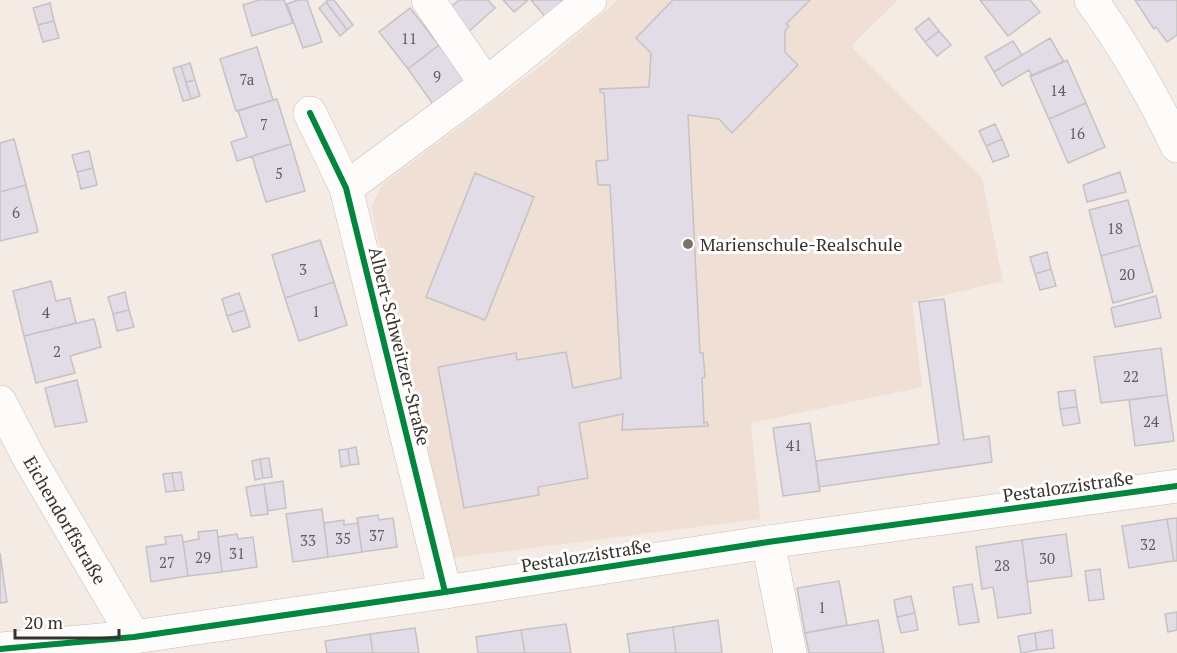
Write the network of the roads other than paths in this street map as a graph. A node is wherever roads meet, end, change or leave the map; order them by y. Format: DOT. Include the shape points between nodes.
graph roads {
  1 [pos="428,0"];
  2 [pos="590,0"];
  3 [pos="1091,0"];
  4 [pos="486,84"];
  5 [pos="310,113"];
  6 [pos="1177,146"];
  7 [pos="346,188"];
  8 [pos="0,402"];
  9 [pos="1177,486"];
  10 [pos="768,542"];
  11 [pos="445,592"];
  12 [pos="134,637"];
  13 [pos="0,649"];
  14 [pos="790,653"];
  1 -- 4 [label="street"];
  2 -- 4 [label="street"];
  3 -- 6 [label="street" via="1108,22"];
  4 -- 7 [label="street"];
  5 -- 7 [label="street, Albert-Schweitzer-Straße"];
  7 -- 11 [label="street, Albert-Schweitzer-Straße"];
  8 -- 12 [label="street, Eichendorffstraße"];
  9 -- 10 [label="street, Pestalozzistraße"];
  10 -- 11 [label="street, Pestalozzistraße"];
  10 -- 14 [label="street"];
  11 -- 12 [label="street, Pestalozzistraße"];
  12 -- 13 [label="street, Pestalozzistraße"];
}
